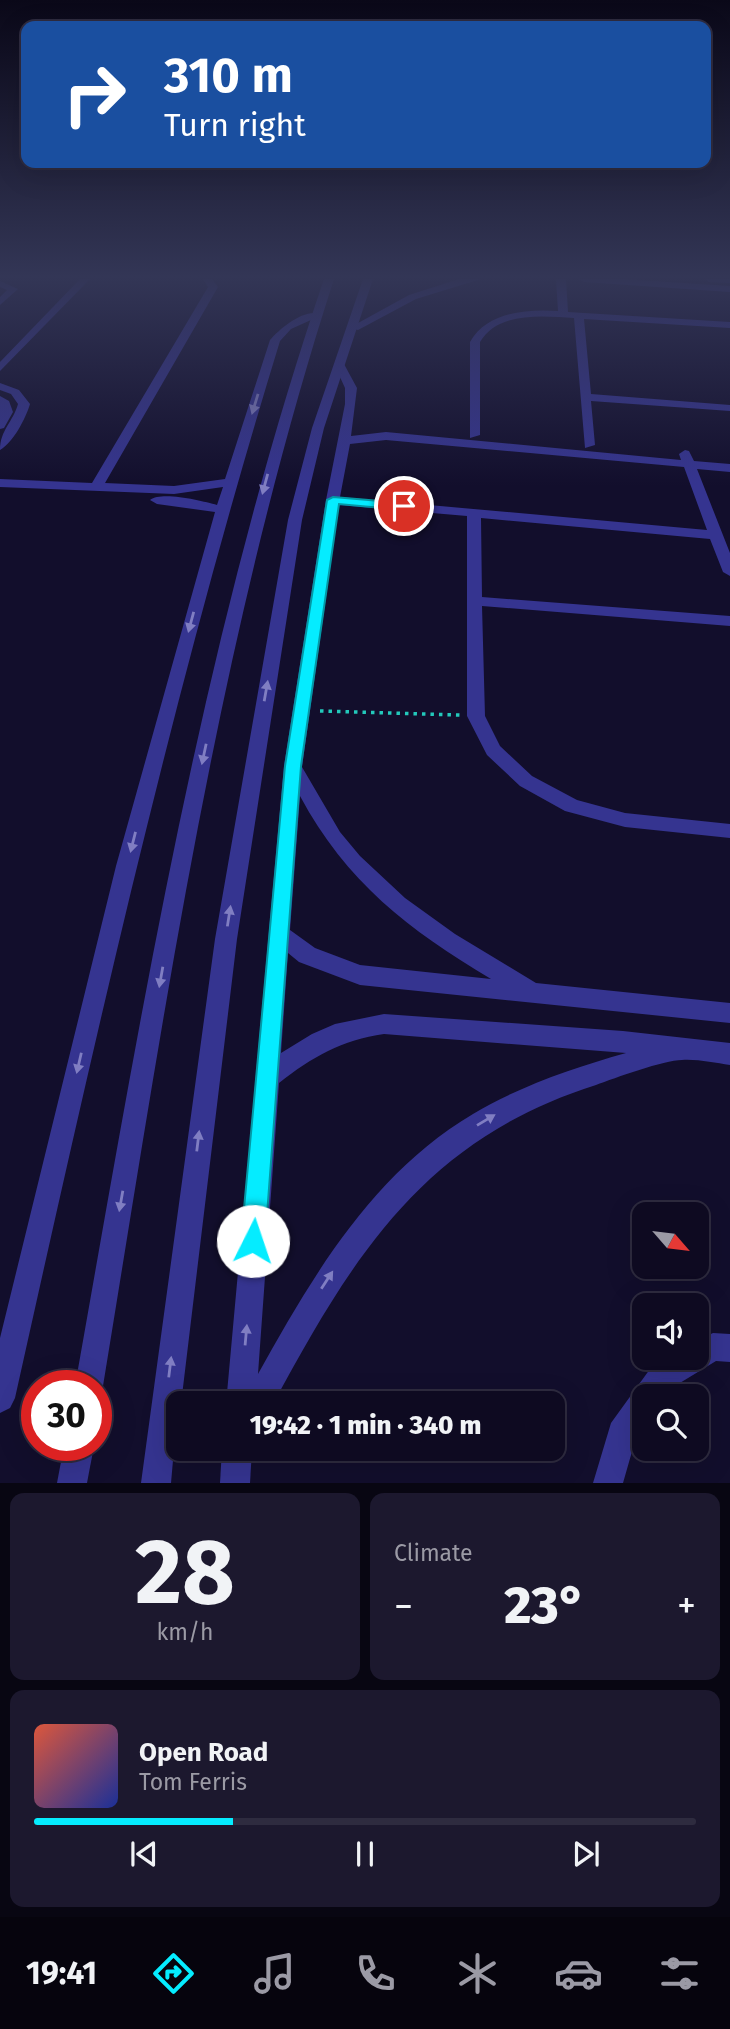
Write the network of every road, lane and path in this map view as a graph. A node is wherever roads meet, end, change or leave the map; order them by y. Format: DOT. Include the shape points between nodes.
graph roads {
  1 [pos="19,348"];
  2 [pos="177,348"];
  3 [pos="272,348"];
  4 [pos="307,348"];
  5 [pos="347,348"];
  6 [pos="475,348"];
  7 [pos="581,348"];
  8 [pos="340,366"];
  9 [pos="0,368"];
  10 [pos="0,386"];
  11 [pos="585,397"];
  12 [pos="0,399"];
  13 [pos="730,408"];
  14 [pos="348,419"];
  15 [pos="0,425"];
  16 [pos="474,435"];
  17 [pos="344,442"];
  18 [pos="589,445"];
  19 [pos="0,446"];
  20 [pos="730,458"];
  21 [pos="687,459"];
  22 [pos="730,468"];
  23 [pos="230,482"];
  24 [pos="0,483"];
  25 [pos="96,487"];
  26 [pos="0,494"];
  27 [pos="126,494"];
  28 [pos="183,496"];
  29 [pos="333,500"];
  30 [pos="222,510"];
  31 [pos="474,513"];
  32 [pos="716,535"];
  33 [pos="730,572"];
  34 [pos="476,601"];
  35 [pos="730,621"];
  36 [pos="301,710"];
  37 [pos="476,716"];
  38 [pos="293,766"];
  39 [pos="730,831"];
  40 [pos="279,933"];
  41 [pos="533,991"];
  42 [pos="730,1013"];
  43 [pos="682,1048"];
  44 [pos="730,1054"];
  45 [pos="266,1080"];
  46 [pos="709,1349"];
  47 [pos="730,1349"];
  48 [pos="92,1370"];
  49 [pos="675,1370"];
  50 [pos="656,1384"];
  51 [pos="241,1391"];
  52 [pos="264,1391"];
  53 [pos="0,1398"];
  54 [pos="632,1419"];
  55 [pos="76,1461"];
  56 [pos="236,1461"];
  57 [pos="72,1483"];
  58 [pos="156,1483"];
  59 [pos="235,1483"];
  60 [pos="608,1483"];
  1 -- 9 [label="street"];
  2 -- 25 [label="street"];
  3 -- 23 [label="street, one-way"];
  4 -- 48 [label="street, one-way" via="267,478 225,651 171,923"];
  5 -- 8 [label="street"];
  6 -- 16 [label="street"];
  7 -- 11 [label="street"];
  8 -- 14 [label="street" via="351,388"];
  58 -- 8 [label="street, one-way" via="245,814 302,487"];
  10 -- 19 [label="street" via="15,392 24,404"];
  11 -- 13 [label="street"];
  11 -- 18 [label="street"];
  12 -- 15 [label="street" via="7,412"];
  14 -- 16 [label="street" via="379,427"];
  14 -- 17 [label="street"];
  16 -- 18 [label="street"];
  17 -- 21 [label="street" via="387,436"];
  17 -- 29 [label="street"];
  18 -- 21 [label="street"];
  20 -- 21 [label="street"];
  21 -- 22 [label="street"];
  21 -- 32 [label="street"];
  23 -- 28 [label="street"];
  23 -- 30 [label="street"];
  24 -- 25 [label="street"];
  25 -- 27 [label="street"];
  26 -- 27 [label="street"];
  27 -- 28 [label="street"];
  28 -- 30 [label="street"];
  29 -- 31 [label="street"];
  29 -- 36 [label="street"];
  30 -- 53 [label="street, one-way" via="134,838"];
  31 -- 32 [label="street"];
  31 -- 34 [label="street"];
  32 -- 33 [label="street"];
  34 -- 35 [label="street"];
  34 -- 37 [label="street"];
  36 -- 37 [label="path"];
  36 -- 38 [label="street"];
  37 -- 39 [label="street" via="508,766 572,806 625,820"];
  38 -- 40 [label="street"];
  38 -- 41 [label="street" via="334,838 377,886 433,932"];
  40 -- 41 [label="street" via="307,955 360,975"];
  40 -- 45 [label="street"];
  41 -- 42 [label="street"];
  43 -- 44 [label="street"];
  43 -- 45 [label="street" via="363,1026 302,1050"];
  52 -- 43 [label="street, one-way" via="316,1296 348,1249 390,1198 443,1149 531,1097"];
  51 -- 45 [label="street, one-way"];
  46 -- 47 [label="street"];
  49 -- 50 [label="street"];
  54 -- 60 [label="street" via="622,1434"];
  55 -- 57 [label="street"];
  56 -- 59 [label="street"];
}
